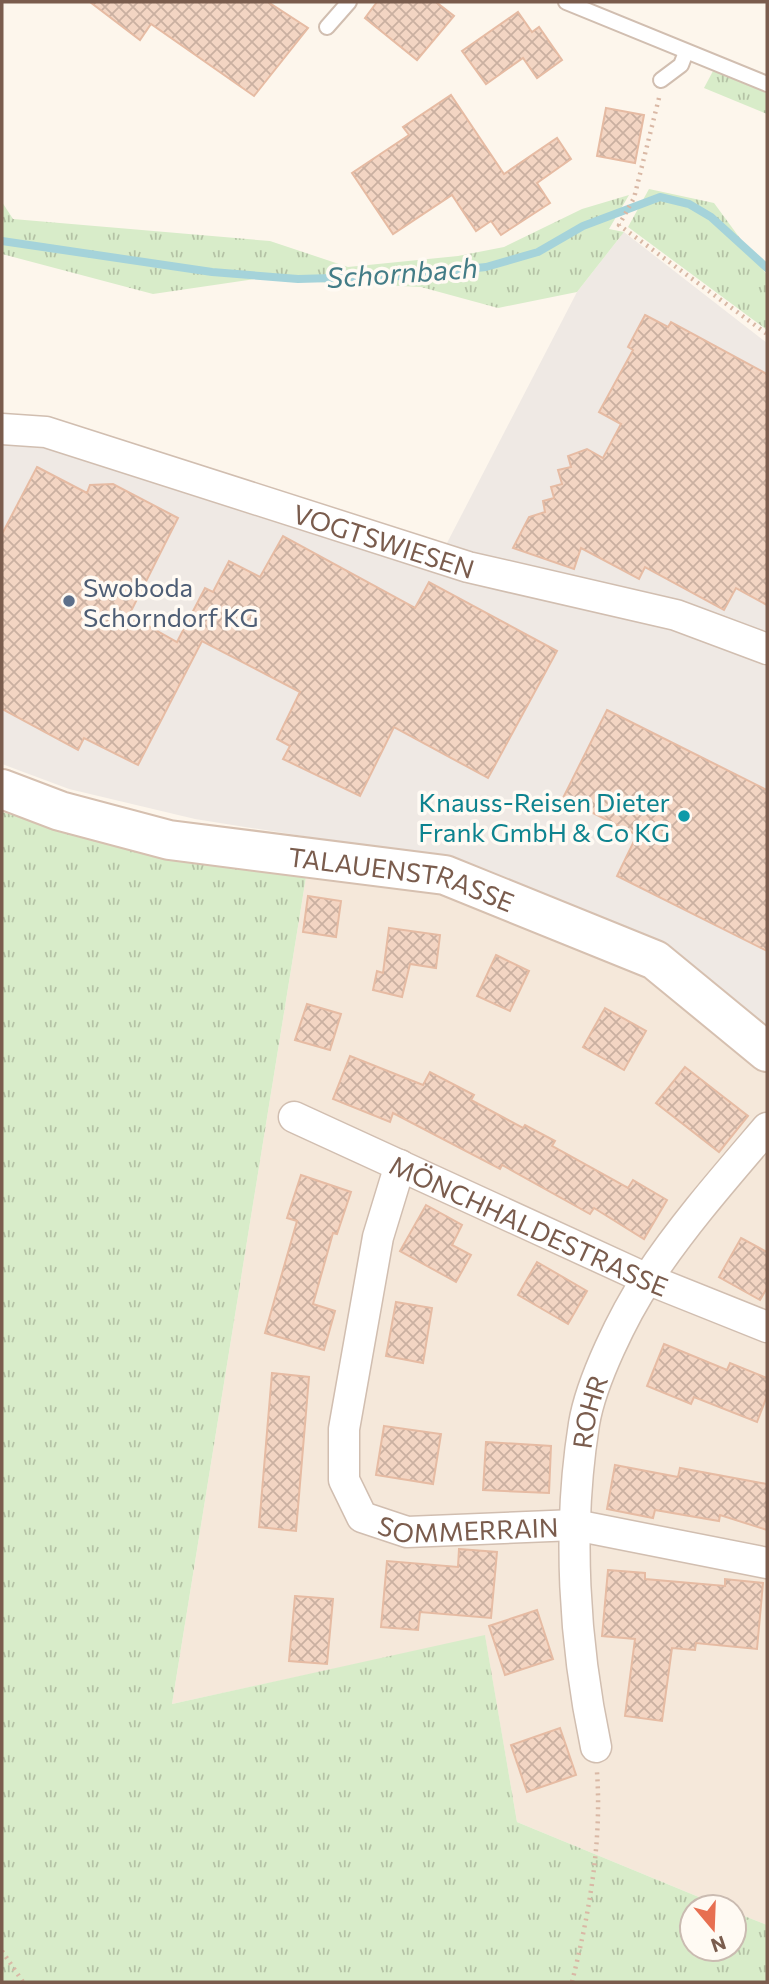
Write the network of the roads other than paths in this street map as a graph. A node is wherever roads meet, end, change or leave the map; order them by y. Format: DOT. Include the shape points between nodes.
graph roads {
  1 [pos="349,2"];
  2 [pos="566,2"];
  3 [pos="327,27"];
  4 [pos="686,52"];
  5 [pos="661,80"];
  6 [pos="767,84"];
  7 [pos="2,429"];
  8 [pos="767,649"];
  9 [pos="2,789"];
  10 [pos="767,1052"];
  11 [pos="294,1117"];
  12 [pos="767,1128"];
  13 [pos="400,1165"];
  14 [pos="647,1279"];
  15 [pos="767,1327"];
  16 [pos="575,1525"];
  17 [pos="767,1563"];
  18 [pos="596,1747"];
  1 -- 3 [label="lane"];
  2 -- 4 [label="lane"];
  4 -- 5 [label="lane" via="681,65"];
  4 -- 6 [label="lane"];
  7 -- 8 [label="street, VOGTSWIESEN" via="46,432 456,563 676,615"];
  9 -- 10 [label="street, TALAUENSTRASSE" via="60,811 169,840 445,875 655,960"];
  11 -- 13 [label="street, MÖNCHHALDESTRASSE"];
  12 -- 14 [label="street, ROHR"];
  13 -- 14 [label="street, MÖNCHHALDESTRASSE"];
  13 -- 16 [label="street, SOMMERRAIN" via="378,1237 361,1321 344,1429 344,1480 362,1517 407,1532"];
  14 -- 15 [label="street, MÖNCHHALDESTRASSE"];
  14 -- 16 [label="street, ROHR" via="611,1345 585,1422"];
  16 -- 17 [label="street, SOMMERRAIN"];
  16 -- 18 [label="street, ROHR" via="582,1681"];
}
